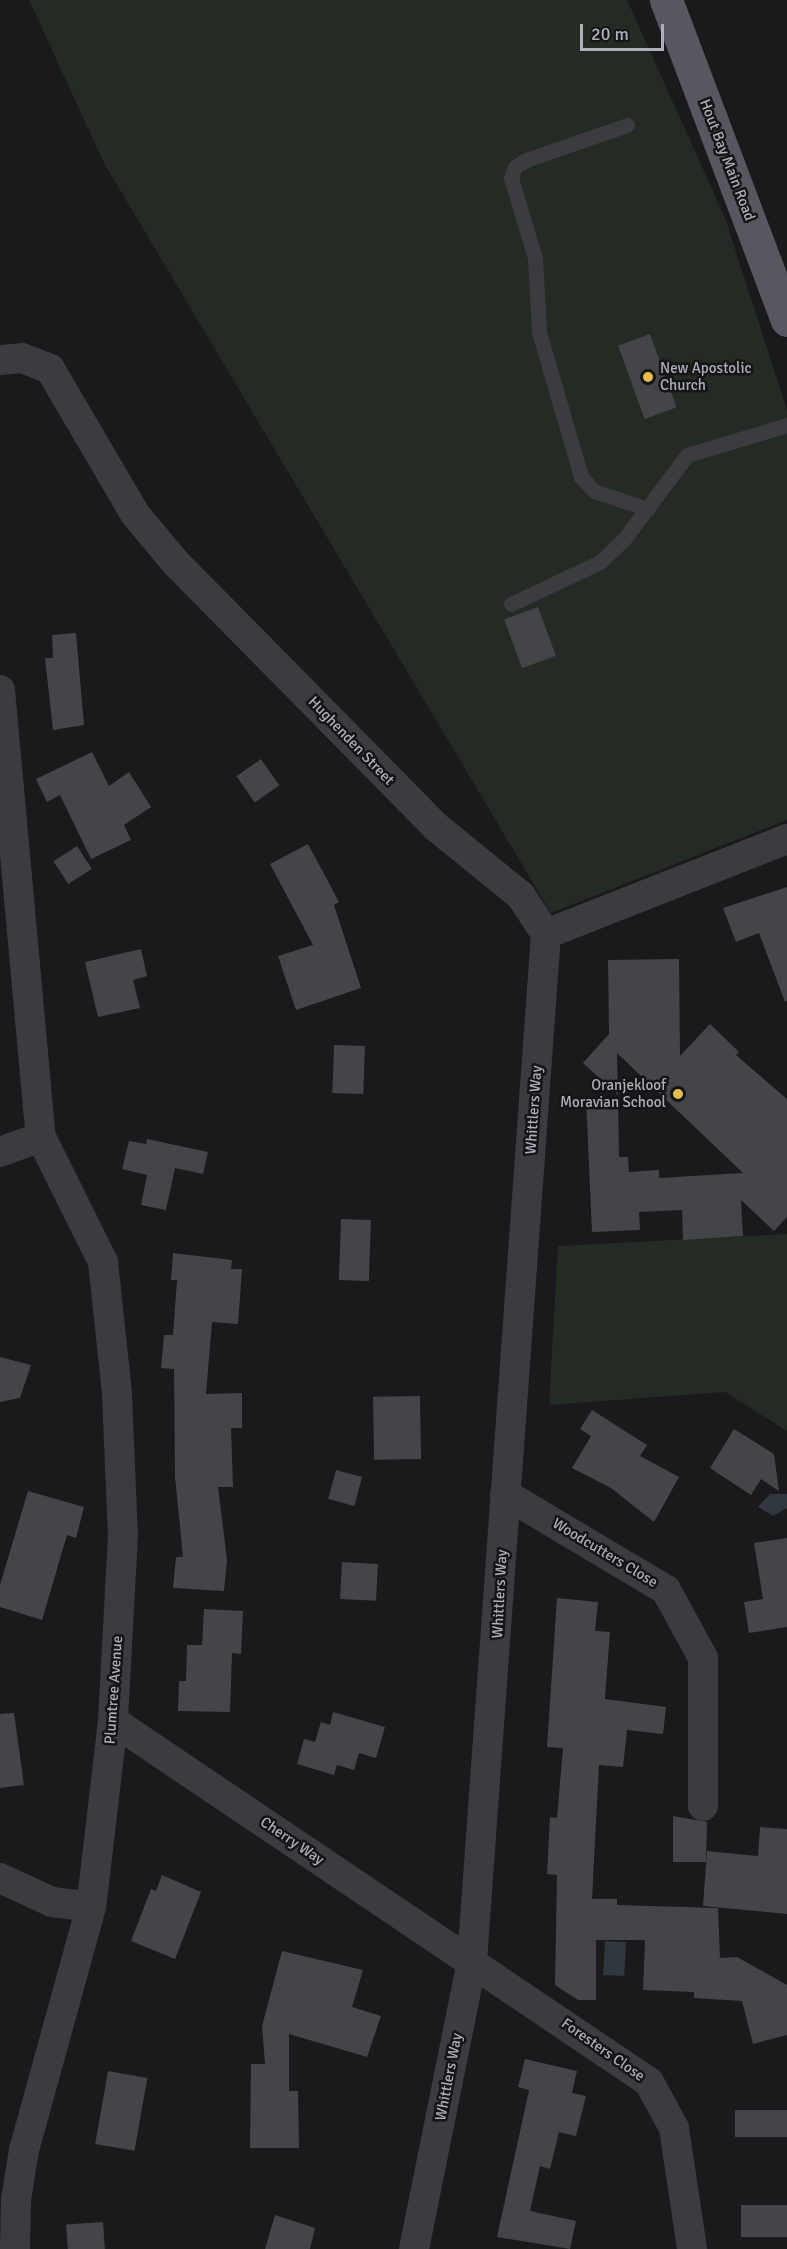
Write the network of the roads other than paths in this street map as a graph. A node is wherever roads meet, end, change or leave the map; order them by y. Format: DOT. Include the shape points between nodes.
graph roads {
  1 [pos="666,0"];
  2 [pos="627,125"];
  3 [pos="787,320"];
  4 [pos="0,360"];
  5 [pos="787,425"];
  6 [pos="648,509"];
  7 [pos="511,604"];
  8 [pos="0,690"];
  9 [pos="787,839"];
  10 [pos="546,934"];
  11 [pos="41,1137"];
  12 [pos="0,1152"];
  13 [pos="505,1494"];
  14 [pos="113,1721"];
  15 [pos="703,1806"];
  16 [pos="0,1878"];
  17 [pos="91,1907"];
  18 [pos="472,1961"];
  19 [pos="15,2249"];
  20 [pos="414,2249"];
  21 [pos="692,2249"];
  1 -- 3 [label="main road, Hout Bay Main Road"];
  2 -- 6 [label="lane" via="526,160 515,167 511,178 535,258 539,332 581,477 594,491"];
  4 -- 10 [label="street, Hughenden Street" via="22,358 50,369 135,514 175,562 435,826 521,896"];
  5 -- 6 [label="lane" via="687,456"];
  6 -- 7 [label="lane" via="600,562"];
  8 -- 11 [label="street"];
  9 -- 10 [label="street"];
  10 -- 13 [label="street, Whittlers Way"];
  11 -- 12 [label="street"];
  11 -- 14 [label="street, Plumtree Avenue" via="103,1262 117,1394 123,1535"];
  13 -- 15 [label="street, Woodcutters Close" via="666,1590 703,1658"];
  13 -- 18 [label="street, Whittlers Way" via="497,1664"];
  14 -- 17 [label="street, Plumtree Avenue"];
  14 -- 18 [label="street, Cherry Way"];
  16 -- 17 [label="street" via="52,1902"];
  17 -- 19 [label="street, Plumtree Avenue" via="24,2150"];
  18 -- 20 [label="street, Whittlers Way"];
  18 -- 21 [label="street, Foresters Close" via="639,2073 658,2093 674,2128"];
}
